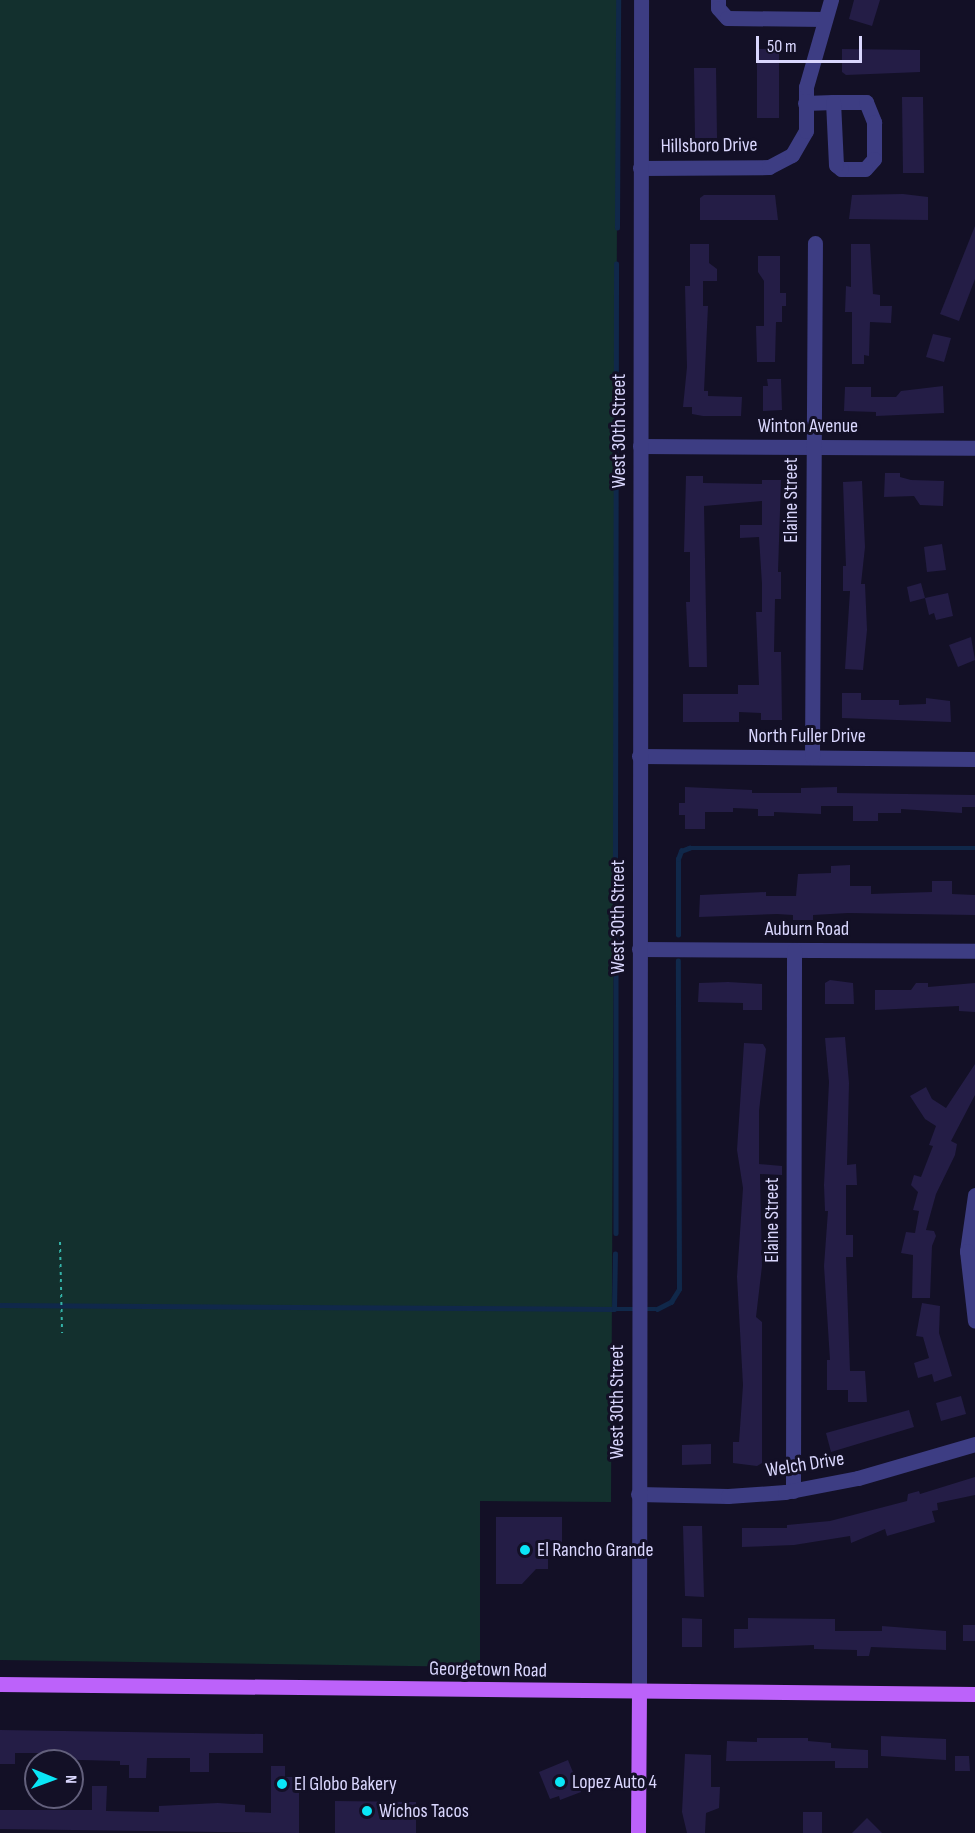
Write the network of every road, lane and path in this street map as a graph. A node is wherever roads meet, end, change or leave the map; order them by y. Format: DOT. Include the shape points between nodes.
graph roads {
  1 [pos="641,0"];
  2 [pos="718,0"];
  3 [pos="831,0"];
  4 [pos="825,19"];
  5 [pos="833,102"];
  6 [pos="805,103"];
  7 [pos="640,168"];
  8 [pos="814,243"];
  9 [pos="640,446"];
  10 [pos="812,448"];
  11 [pos="975,448"];
  12 [pos="639,756"];
  13 [pos="812,757"];
  14 [pos="975,759"];
  15 [pos="639,949"];
  16 [pos="794,950"];
  17 [pos="975,951"];
  18 [pos="975,1195"];
  19 [pos="60,1242"];
  20 [pos="975,1320"];
  21 [pos="62,1333"];
  22 [pos="975,1444"];
  23 [pos="793,1491"];
  24 [pos="638,1494"];
  25 [pos="0,1684"];
  26 [pos="639,1692"];
  27 [pos="975,1694"];
  28 [pos="638,1833"];
  1 -- 7 [label="street, West 30th Street"];
  2 -- 4 [label="street" via="718,8 728,18"];
  3 -- 4 [label="street, Hillsboro Drive"];
  4 -- 6 [label="street, Hillsboro Drive" via="811,62"];
  5 -- 5 [label="street" via="866,102 872,110 874,159 865,169 841,169 836,165"];
  5 -- 6 [label="street"];
  6 -- 7 [label="street, Hillsboro Drive" via="807,124 801,144 775,165"];
  7 -- 9 [label="street, West 30th Street"];
  8 -- 10 [label="street, Elaine Street"];
  9 -- 10 [label="street, Winton Avenue"];
  9 -- 12 [label="street, West 30th Street"];
  10 -- 11 [label="street, Winton Avenue"];
  10 -- 13 [label="street, Elaine Street"];
  12 -- 13 [label="street, North Fuller Drive"];
  12 -- 15 [label="street, West 30th Street"];
  13 -- 14 [label="street, North Fuller Drive"];
  15 -- 16 [label="street, Auburn Road"];
  15 -- 24 [label="street, West 30th Street"];
  16 -- 17 [label="street, Auburn Road"];
  16 -- 23 [label="street, Elaine Street"];
  18 -- 20 [label="street" via="967,1264"];
  19 -- 21 [label="path"];
  22 -- 23 [label="street, Welch Drive" via="858,1478"];
  23 -- 24 [label="street, Welch Drive" via="728,1496"];
  24 -- 26 [label="street, West 30th Street"];
  25 -- 26 [label="main road, Georgetown Road"];
  26 -- 27 [label="main road, Georgetown Road"];
  26 -- 28 [label="main road, West 30th Street"];
}
